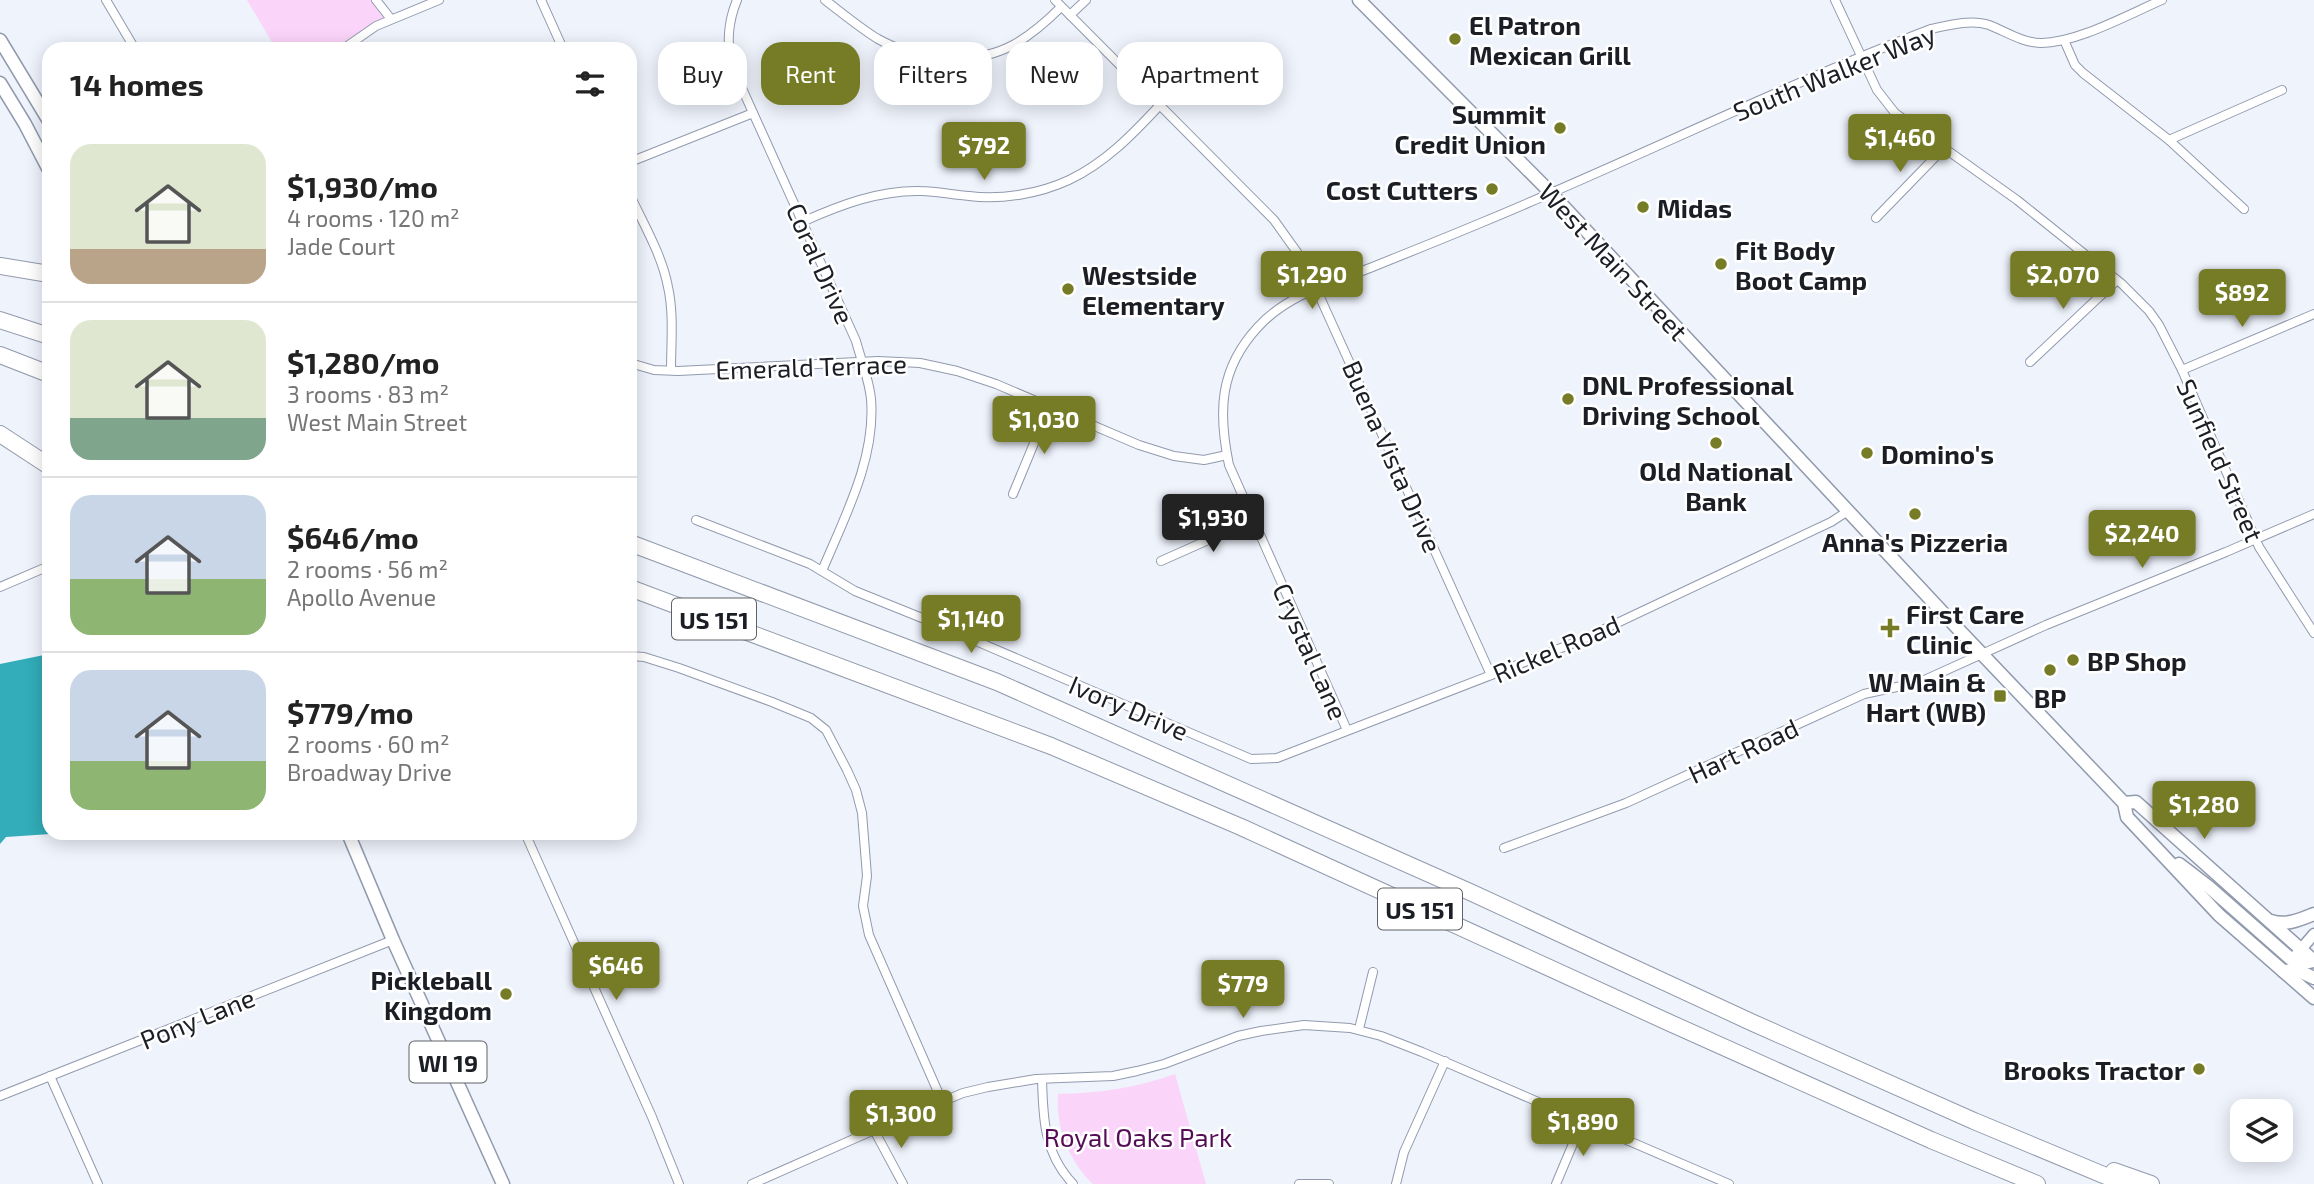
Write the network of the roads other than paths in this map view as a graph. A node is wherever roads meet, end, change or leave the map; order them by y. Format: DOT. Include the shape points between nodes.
graph roads {
  1 [pos="106,0"];
  2 [pos="376,0"];
  3 [pos="439,0"];
  4 [pos="541,0"];
  5 [pos="737,0"];
  6 [pos="825,0"];
  7 [pos="1086,0"];
  8 [pos="1359,0"];
  9 [pos="1835,0"];
  10 [pos="2162,0"];
  11 [pos="1058,3"];
  12 [pos="1070,15"];
  13 [pos="391,19"];
  14 [pos="0,40"];
  15 [pos="2064,40"];
  16 [pos="131,42"];
  17 [pos="354,42"];
  18 [pos="560,42"];
  19 [pos="1861,58"];
  20 [pos="0,83"];
  21 [pos="2282,90"];
  22 [pos="1159,106"];
  23 [pos="42,109"];
  24 [pos="753,113"];
  25 [pos="2169,140"];
  26 [pos="1943,149"];
  27 [pos="42,157"];
  28 [pos="637,159"];
  29 [pos="1551,192"];
  30 [pos="2244,209"];
  31 [pos="637,210"];
  32 [pos="1876,218"];
  33 [pos="803,222"];
  34 [pos="0,266"];
  35 [pos="42,271"];
  36 [pos="2116,281"];
  37 [pos="1318,288"];
  38 [pos="2314,314"];
  39 [pos="0,320"];
  40 [pos="42,335"];
  41 [pos="0,355"];
  42 [pos="862,362"];
  43 [pos="2030,362"];
  44 [pos="637,365"];
  45 [pos="671,370"];
  46 [pos="2182,370"];
  47 [pos="42,371"];
  48 [pos="1049,407"];
  49 [pos="0,434"];
  50 [pos="1227,455"];
  51 [pos="42,461"];
  52 [pos="1013,494"];
  53 [pos="1848,511"];
  54 [pos="2314,514"];
  55 [pos="696,520"];
  56 [pos="1253,520"];
  57 [pos="2256,540"];
  58 [pos="637,544"];
  59 [pos="1161,561"];
  60 [pos="42,569"];
  61 [pos="822,572"];
  62 [pos="0,587"];
  63 [pos="637,591"];
  64 [pos="637,599"];
  65 [pos="2314,633"];
  66 [pos="797,649"];
  67 [pos="1982,654"];
  68 [pos="637,656"];
  69 [pos="1491,675"];
  70 [pos="1347,730"];
  71 [pos="1255,760"];
  72 [pos="2124,803"];
  73 [pos="351,840"];
  74 [pos="527,840"];
  75 [pos="2156,847"];
  76 [pos="1504,848"];
  77 [pos="2314,914"];
  78 [pos="2269,920"];
  79 [pos="2314,934"];
  80 [pos="393,940"];
  81 [pos="2296,955"];
  82 [pos="2314,961"];
  83 [pos="2283,971"];
  84 [pos="1373,972"];
  85 [pos="2304,977"];
  86 [pos="2314,998"];
  87 [pos="1360,1029"];
  88 [pos="1445,1061"];
  89 [pos="50,1076"];
  90 [pos="1042,1079"];
  91 [pos="0,1096"];
  92 [pos="942,1101"];
  93 [pos="1583,1120"];
  94 [pos="874,1130"];
  95 [pos="2012,1137"];
  96 [pos="98,1184"];
  97 [pos="503,1184"];
  98 [pos="679,1184"];
  99 [pos="752,1184"];
  100 [pos="903,1184"];
  101 [pos="1073,1184"];
  102 [pos="1299,1184"];
  103 [pos="1329,1184"];
  104 [pos="1396,1184"];
  105 [pos="1556,1184"];
  106 [pos="1729,1184"];
  107 [pos="2037,1184"];
  108 [pos="2125,1184"];
  109 [pos="2151,1184"];
  1 -- 16 [label="street"];
  2 -- 13 [label="street"];
  3 -- 13 [label="street"];
  4 -- 18 [label="street"];
  5 -- 24 [label="street, Coral Drive" via="728,43"];
  6 -- 11 [label="street" via="878,38 931,58 960,58 1013,45 1044,24"];
  7 -- 12 [label="street"];
  8 -- 29 [label="main road, West Main Street"];
  9 -- 19 [label="street, Sunfield Street"];
  10 -- 15 [label="street, South Walker Way"];
  11 -- 12 [label="street, Buena Vista Drive"];
  12 -- 22 [label="street, Buena Vista Drive"];
  13 -- 17 [label="street"];
  14 -- 23 [label="main road"];
  15 -- 19 [label="street, South Walker Way" via="2024,41 1969,22 1931,29"];
  15 -- 25 [label="street" via="2083,73"];
  19 -- 26 [label="street, Sunfield Street" via="1888,106"];
  19 -- 29 [label="street, South Walker Way"];
  20 -- 27 [label="main road"];
  21 -- 25 [label="street"];
  22 -- 33 [label="street" via="1114,152 1057,185 1007,196 920,191 877,195"];
  22 -- 37 [label="street, Buena Vista Drive" via="1273,220"];
  24 -- 28 [label="street"];
  24 -- 33 [label="street, Coral Drive"];
  25 -- 30 [label="street"];
  26 -- 32 [label="street"];
  26 -- 36 [label="street, Sunfield Street" via="2017,200"];
  29 -- 37 [label="street, South Walker Way"];
  29 -- 53 [label="main road, West Main Street"];
  31 -- 45 [label="street" via="669,290"];
  33 -- 42 [label="street, Coral Drive"];
  34 -- 35 [label="highway"];
  36 -- 43 [label="street"];
  36 -- 46 [label="street, Sunfield Street" via="2149,311"];
  37 -- 50 [label="street, Crystal Lane" via="1280,308 1242,345 1223,395"];
  37 -- 69 [label="street, Buena Vista Drive"];
  38 -- 46 [label="street"];
  39 -- 40 [label="highway"];
  41 -- 47 [label="highway"];
  42 -- 45 [label="street, Emerald Terrace"];
  42 -- 48 [label="street, Emerald Terrace" via="920,363 957,371"];
  42 -- 61 [label="street, Coral Drive" via="871,400 867,452"];
  44 -- 45 [label="street, Emerald Terrace"];
  46 -- 57 [label="street, Sunfield Street"];
  48 -- 50 [label="street, Emerald Terrace" via="1174,456 1204,460"];
  48 -- 52 [label="street"];
  49 -- 51 [label="highway"];
  50 -- 56 [label="street, Crystal Lane"];
  53 -- 67 [label="main road, West Main Street"];
  53 -- 69 [label="street, Rickel Road" via="1579,641"];
  54 -- 57 [label="street, Hart Road"];
  55 -- 61 [label="street, Ivory Drive"];
  56 -- 59 [label="street"];
  56 -- 70 [label="street, Crystal Lane"];
  57 -- 65 [label="street, Sunfield Street"];
  57 -- 67 [label="street, Hart Road"];
  58 -- 95 [label="highway, US 151" via="997,682"];
  60 -- 62 [label="street"];
  61 -- 71 [label="street, Ivory Drive" via="855,591"];
  63 -- 66 [label="highway, US 151"];
  64 -- 66 [label="highway"];
  66 -- 107 [label="highway, US 151" via="1051,747 1241,827 1745,1057"];
  67 -- 72 [label="main road, West Main Street"];
  67 -- 76 [label="street, Hart Road" via="1920,682 1864,694 1626,803"];
  68 -- 92 [label="street" via="797,711 832,738 862,813 867,876 863,906 869,935"];
  69 -- 70 [label="street, Rickel Road"];
  70 -- 71 [label="street, Rickel Road" via="1277,758"];
  72 -- 75 [label="main road, West Main Street" via="2127,817"];
  72 -- 78 [label="main road, West Main Street" via="2136,802"];
  73 -- 80 [label="main road, WI 19"];
  74 -- 98 [label="street"];
  75 -- 81 [label="main road"];
  75 -- 83 [label="main road, West Main Street" via="2219,915"];
  77 -- 78 [label="main road" via="2280,924"];
  78 -- 81 [label="main road, West Main Street"];
  79 -- 81 [label="street"];
  80 -- 89 [label="street, Pony Lane"];
  80 -- 97 [label="main road, WI 19"];
  81 -- 82 [label="main road, West Main Street"];
  81 -- 83 [label="street"];
  82 -- 85 [label="street"];
  83 -- 85 [label="main road, West Main Street"];
  84 -- 87 [label="street"];
  85 -- 86 [label="main road, West Main Street"];
  87 -- 88 [label="street"];
  87 -- 90 [label="street" via="1304,1026 1261,1031 1137,1071"];
  88 -- 93 [label="street"];
  88 -- 104 [label="street" via="1404,1152"];
  89 -- 91 [label="street, Pony Lane"];
  89 -- 96 [label="street"];
  90 -- 92 [label="street" via="988,1087"];
  90 -- 101 [label="street" via="1046,1137"];
  92 -- 94 [label="street"];
  93 -- 105 [label="street"];
  93 -- 106 [label="street"];
  94 -- 99 [label="street"];
  94 -- 100 [label="street"];
  95 -- 108 [label="highway, US 151"];
  95 -- 109 [label="highway"];
  102 -- 103 [label="street"];
}
